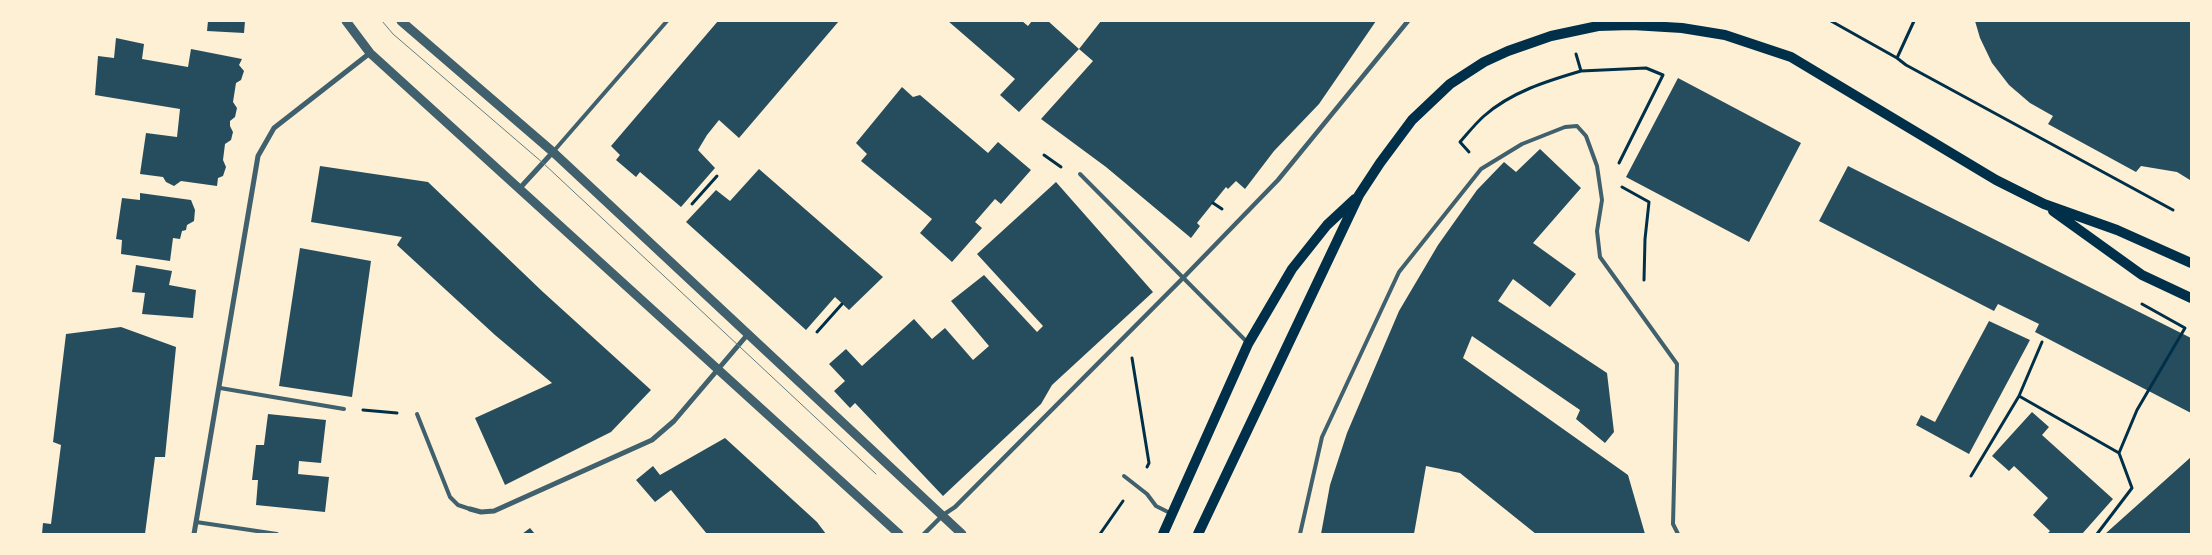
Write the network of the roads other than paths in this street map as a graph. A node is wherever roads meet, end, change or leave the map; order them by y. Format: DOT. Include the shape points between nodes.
graph roads {
  1 [pos="346,21"];
  2 [pos="667,21"];
  3 [pos="1408,21"];
  4 [pos="403,23"];
  5 [pos="370,53"];
  6 [pos="553,152"];
  7 [pos="1080,174"];
  8 [pos="519,189"];
  9 [pos="1359,195"];
  10 [pos="2044,204"];
  11 [pos="2191,263"];
  12 [pos="1183,278"];
  13 [pos="2191,298"];
  14 [pos="748,334"];
  15 [pos="1248,344"];
  16 [pos="716,370"];
  17 [pos="220,388"];
  18 [pos="344,409"];
  19 [pos="417,414"];
  20 [pos="1124,476"];
  21 [pos="470,509"];
  22 [pos="1172,514"];
  23 [pos="943,515"];
  24 [pos="196,522"];
  25 [pos="194,534"];
  26 [pos="277,534"];
  27 [pos="899,534"];
  28 [pos="924,534"];
  29 [pos="962,534"];
  30 [pos="1163,534"];
  31 [pos="1198,534"];
  32 [pos="1300,534"];
  33 [pos="1678,534"];
  1 -- 5 [label="street"];
  2 -- 6 [label="lane"];
  3 -- 12 [label="street" via="1278,180"];
  4 -- 6 [label="street"];
  5 -- 8 [label="street"];
  5 -- 17 [label="street" via="274,128 258,156"];
  6 -- 8 [label="street"];
  6 -- 14 [label="street"];
  7 -- 12 [label="lane"];
  8 -- 16 [label="street"];
  9 -- 10 [label="main road" via="1412,120 1450,84 1484,62 1570,31 1632,25 1725,35 1791,57 1996,180"];
  9 -- 15 [label="main road" via="1327,225 1292,269"];
  9 -- 31 [label="main road"];
  10 -- 11 [label="main road" via="2117,230"];
  10 -- 13 [label="main road" via="2142,275"];
  12 -- 15 [label="lane"];
  12 -- 23 [label="street" via="955,507"];
  14 -- 16 [label="street"];
  14 -- 23 [label="street"];
  15 -- 22 [label="main road"];
  16 -- 21 [label="street" via="674,421 652,440 494,511"];
  16 -- 27 [label="street"];
  17 -- 18 [label="lane"];
  17 -- 24 [label="street"];
  19 -- 21 [label="lane" via="450,497 458,505"];
  20 -- 22 [label="lane" via="1147,494 1156,506"];
  22 -- 30 [label="main road"];
  23 -- 28 [label="street"];
  23 -- 29 [label="street"];
  24 -- 25 [label="street"];
  24 -- 26 [label="lane"];
  32 -- 33 [label="lane" via="1322,438 1398,272 1481,169 1522,144 1565,127 1577,126 1586,136 1600,183 1602,200 1597,231 1600,257 1677,364 1673,524"];
}
